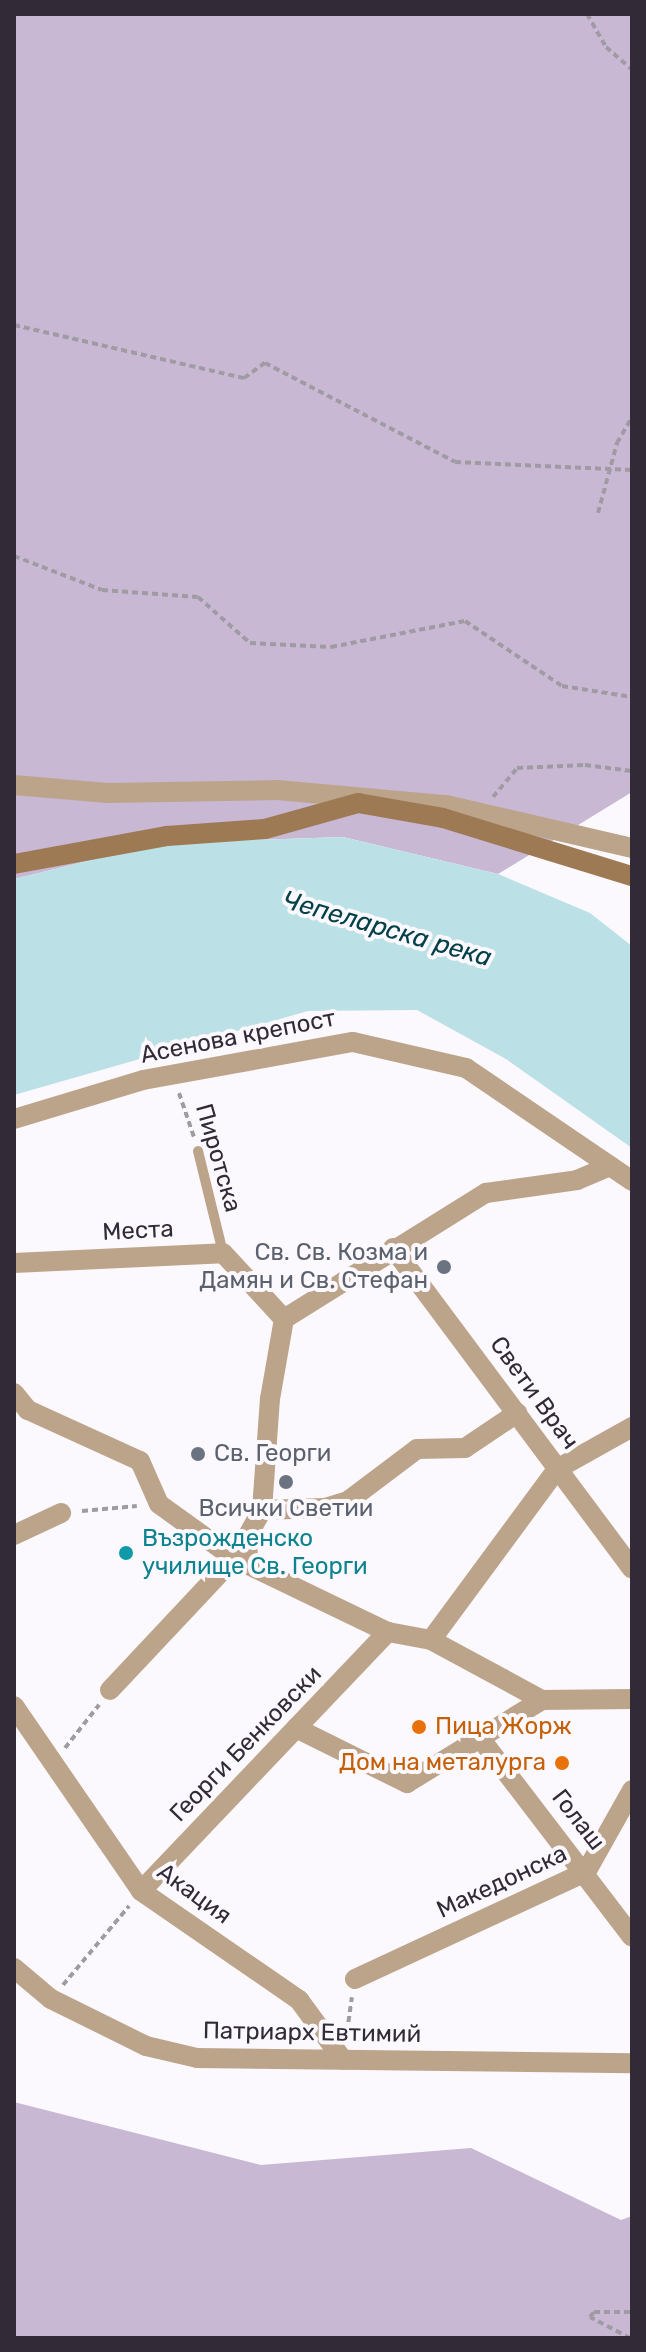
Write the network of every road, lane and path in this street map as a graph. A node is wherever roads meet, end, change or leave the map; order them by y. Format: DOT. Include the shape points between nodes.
graph roads {
  1 [pos="587,14"];
  2 [pos="632,70"];
  3 [pos="14,325"];
  4 [pos="632,417"];
  5 [pos="632,470"];
  6 [pos="612,473"];
  7 [pos="598,513"];
  8 [pos="14,556"];
  9 [pos="632,697"];
  10 [pos="632,771"];
  11 [pos="14,785"];
  12 [pos="482,811"];
  13 [pos="632,848"];
  14 [pos="14,864"];
  15 [pos="632,876"];
  16 [pos="173,1075"];
  17 [pos="14,1119"];
  18 [pos="198,1151"];
  19 [pos="610,1166"];
  20 [pos="632,1181"];
  21 [pos="393,1248"];
  22 [pos="223,1253"];
  23 [pos="14,1263"];
  24 [pos="284,1319"];
  25 [pos="14,1393"];
  26 [pos="517,1413"];
  27 [pos="632,1427"];
  28 [pos="557,1469"];
  29 [pos="119,1507"];
  30 [pos="262,1510"];
  31 [pos="61,1513"];
  32 [pos="14,1535"];
  33 [pos="241,1560"];
  34 [pos="632,1569"];
  35 [pos="388,1632"];
  36 [pos="431,1640"];
  37 [pos="110,1690"];
  38 [pos="632,1699"];
  39 [pos="542,1700"];
  40 [pos="14,1706"];
  41 [pos="296,1728"];
  42 [pos="480,1738"];
  43 [pos="54,1764"];
  44 [pos="632,1790"];
  45 [pos="586,1872"];
  46 [pos="141,1891"];
  47 [pos="632,1937"];
  48 [pos="14,1968"];
  49 [pos="355,1979"];
  50 [pos="51,1999"];
  51 [pos="343,2060"];
  52 [pos="632,2063"];
  53 [pos="632,2312"];
  54 [pos="630,2338"];
  1 -- 2 [label="path" via="606,47"];
  3 -- 6 [label="path" via="244,378 265,363 455,462"];
  4 -- 6 [label="path" via="617,443"];
  5 -- 6 [label="path"];
  6 -- 7 [label="path"];
  8 -- 9 [label="path" via="102,590 198,597 250,643 331,647 465,621 562,686"];
  10 -- 12 [label="path" via="585,765 517,768"];
  11 -- 12 [label="street" via="108,793 277,790"];
  12 -- 13 [label="street"];
  14 -- 15 [label="main road" via="167,836 265,829 358,803 443,818"];
  16 -- 17 [label="street, Асенова крепост"];
  16 -- 18 [label="path, Пиротска"];
  16 -- 19 [label="street, Асенова крепост" via="353,1042 466,1068"];
  18 -- 22 [label="lane, Пиротска"];
  19 -- 20 [label="street, Асенова крепост"];
  19 -- 21 [label="street" via="577,1180 486,1193"];
  21 -- 24 [label="street"];
  21 -- 26 [label="street, Свети Врач"];
  22 -- 23 [label="street, Места"];
  22 -- 24 [label="street"];
  24 -- 30 [label="street" via="270,1399"];
  25 -- 33 [label="street" via="28,1410 140,1461 159,1504"];
  26 -- 28 [label="street, Свети Врач"];
  26 -- 30 [label="street" via="465,1448 417,1449 348,1501 325,1508"];
  27 -- 28 [label="street"];
  28 -- 34 [label="street, Свети Врач"];
  28 -- 36 [label="street"];
  29 -- 31 [label="path"];
  30 -- 33 [label="street"];
  31 -- 32 [label="street"];
  33 -- 35 [label="street"];
  33 -- 37 [label="street"];
  35 -- 36 [label="street"];
  35 -- 41 [label="street, Георги Бенковски"];
  36 -- 39 [label="street"];
  37 -- 43 [label="path"];
  38 -- 39 [label="street"];
  39 -- 42 [label="street"];
  40 -- 43 [label="street, Акация"];
  41 -- 42 [label="street" via="407,1783"];
  41 -- 46 [label="street, Георги Бенковски"];
  42 -- 45 [label="street, Голаш"];
  43 -- 46 [label="street, Акация"];
  44 -- 45 [label="street, Македонска"];
  45 -- 47 [label="street, Голаш"];
  45 -- 49 [label="street, Македонска"];
  46 -- 50 [label="path"];
  46 -- 51 [label="street, Акация" via="299,2000"];
  48 -- 50 [label="street, Патриарх Евтимий"];
  49 -- 51 [label="path"];
  50 -- 51 [label="street, Патриарх Евтимий" via="146,2046 197,2058"];
  51 -- 52 [label="street, Патриарх Евтимий"];
  53 -- 54 [label="path" via="594,2312 590,2317"];
}
